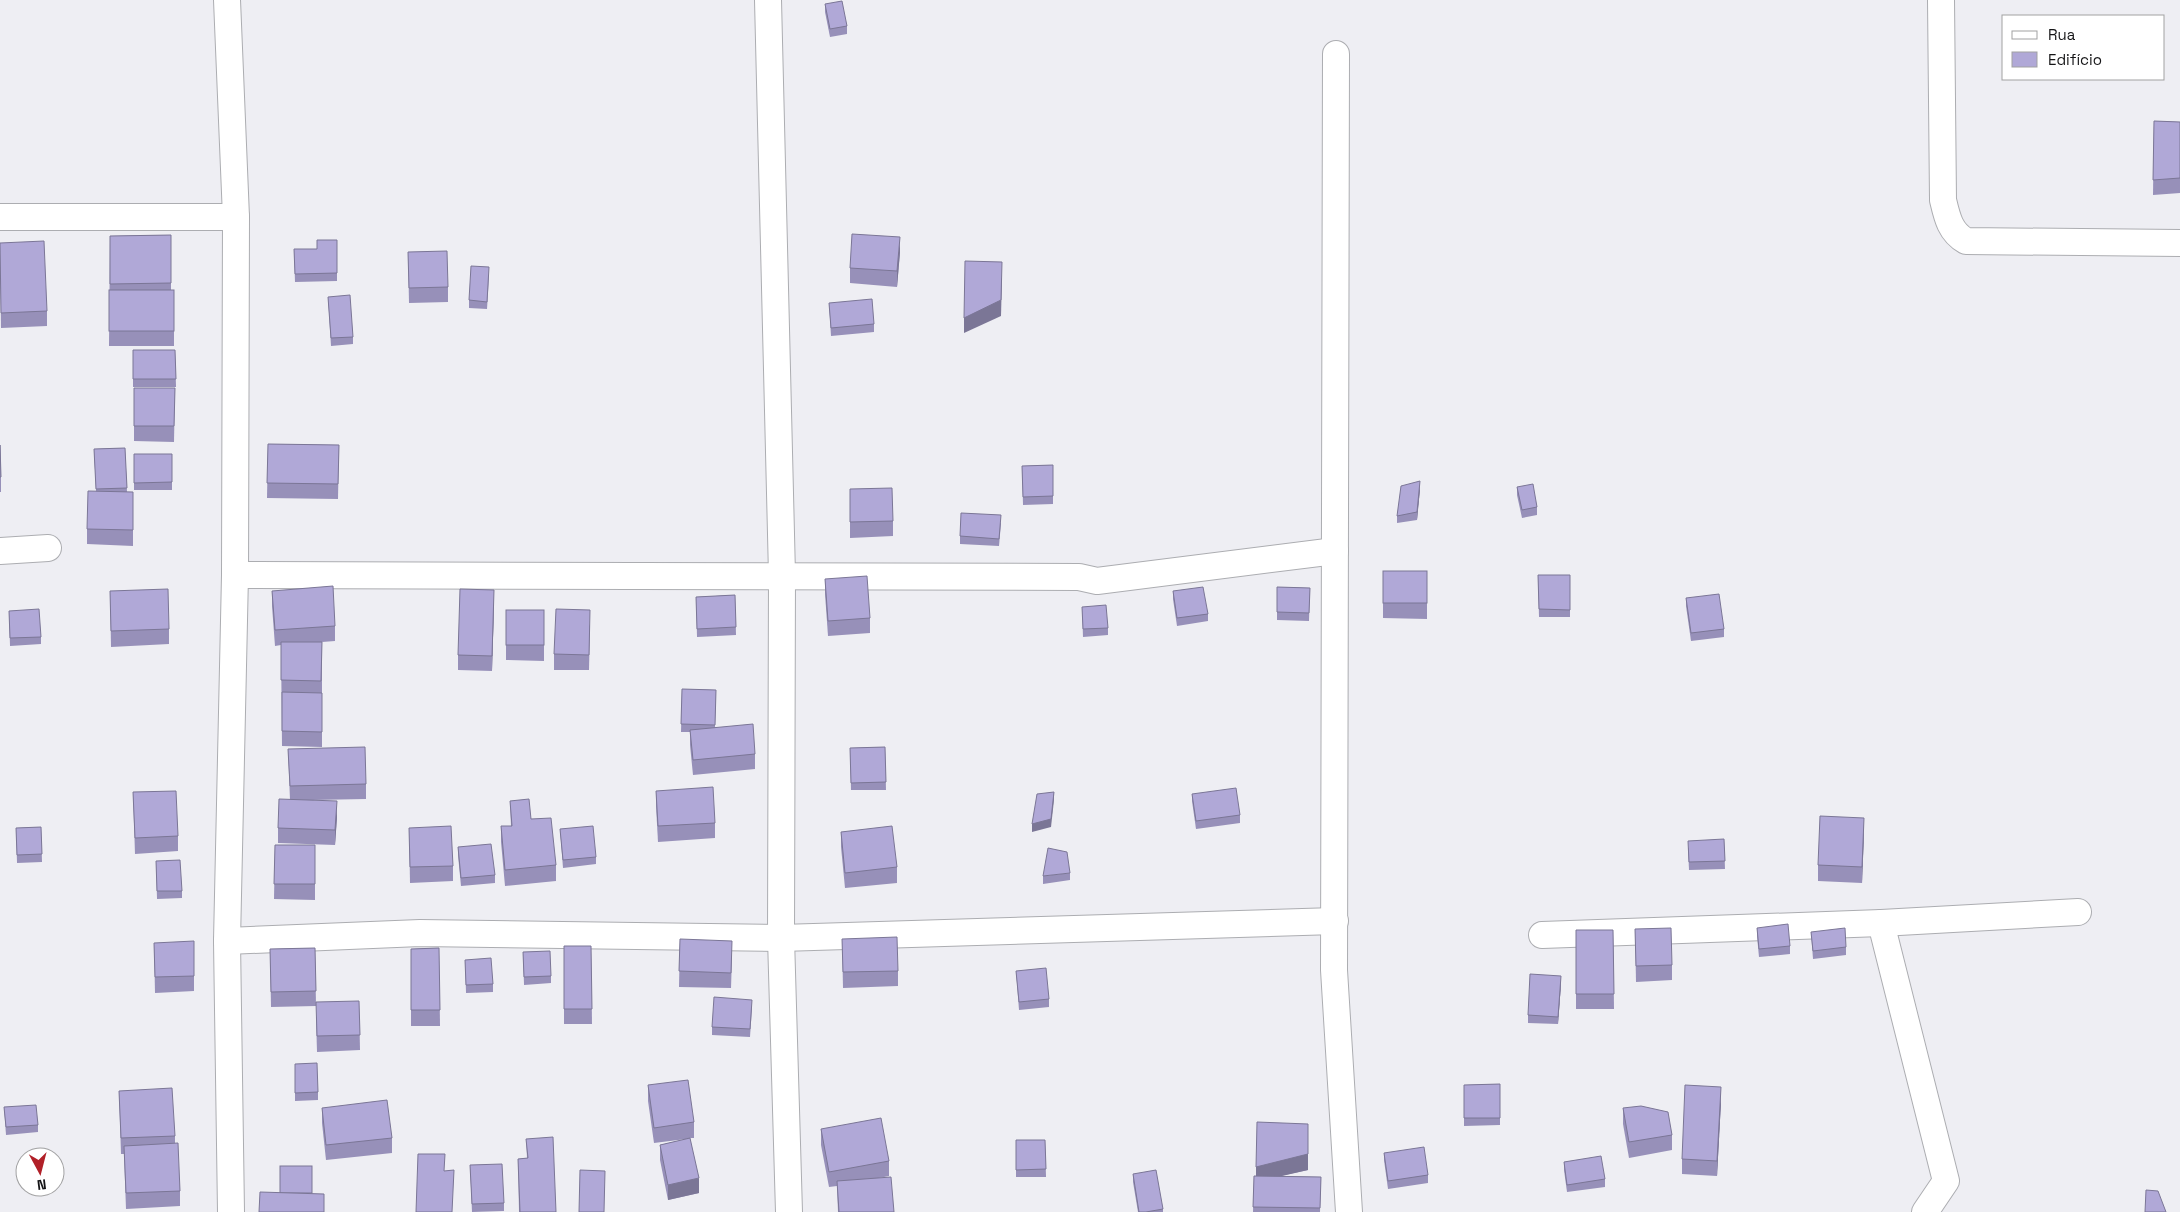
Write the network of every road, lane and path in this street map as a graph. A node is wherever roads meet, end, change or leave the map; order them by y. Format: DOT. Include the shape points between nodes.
graph roads {
  1 [pos="227,0"];
  2 [pos="768,0"];
  3 [pos="1941,0"];
  4 [pos="1336,54"];
  5 [pos="0,217"];
  6 [pos="236,217"];
  7 [pos="2180,243"];
  8 [pos="48,548"];
  9 [pos="0,551"];
  10 [pos="1335,551"];
  11 [pos="235,575"];
  12 [pos="782,575"];
  13 [pos="2078,912"];
  14 [pos="1335,921"];
  15 [pos="1881,923"];
  16 [pos="1542,935"];
  17 [pos="781,938"];
  18 [pos="227,941"];
  19 [pos="231,1212"];
  20 [pos="789,1212"];
  21 [pos="1349,1212"];
  22 [pos="1925,1212"];
  1 -- 6 [label="street"];
  2 -- 12 [label="street"];
  3 -- 7 [label="street" via="1942,200 1949,224 1958,237 1966,241"];
  4 -- 10 [label="street"];
  5 -- 6 [label="street"];
  6 -- 11 [label="street"];
  8 -- 9 [label="street"];
  10 -- 12 [label="street" via="1097,581 1079,576"];
  10 -- 14 [label="street"];
  11 -- 12 [label="street"];
  11 -- 18 [label="street"];
  12 -- 17 [label="street"];
  13 -- 15 [label="street"];
  14 -- 17 [label="street"];
  14 -- 21 [label="street" via="1334,970"];
  15 -- 16 [label="street"];
  15 -- 22 [label="street" via="1946,1181"];
  17 -- 18 [label="street" via="420,933"];
  17 -- 20 [label="street"];
  18 -- 19 [label="street"];
}
